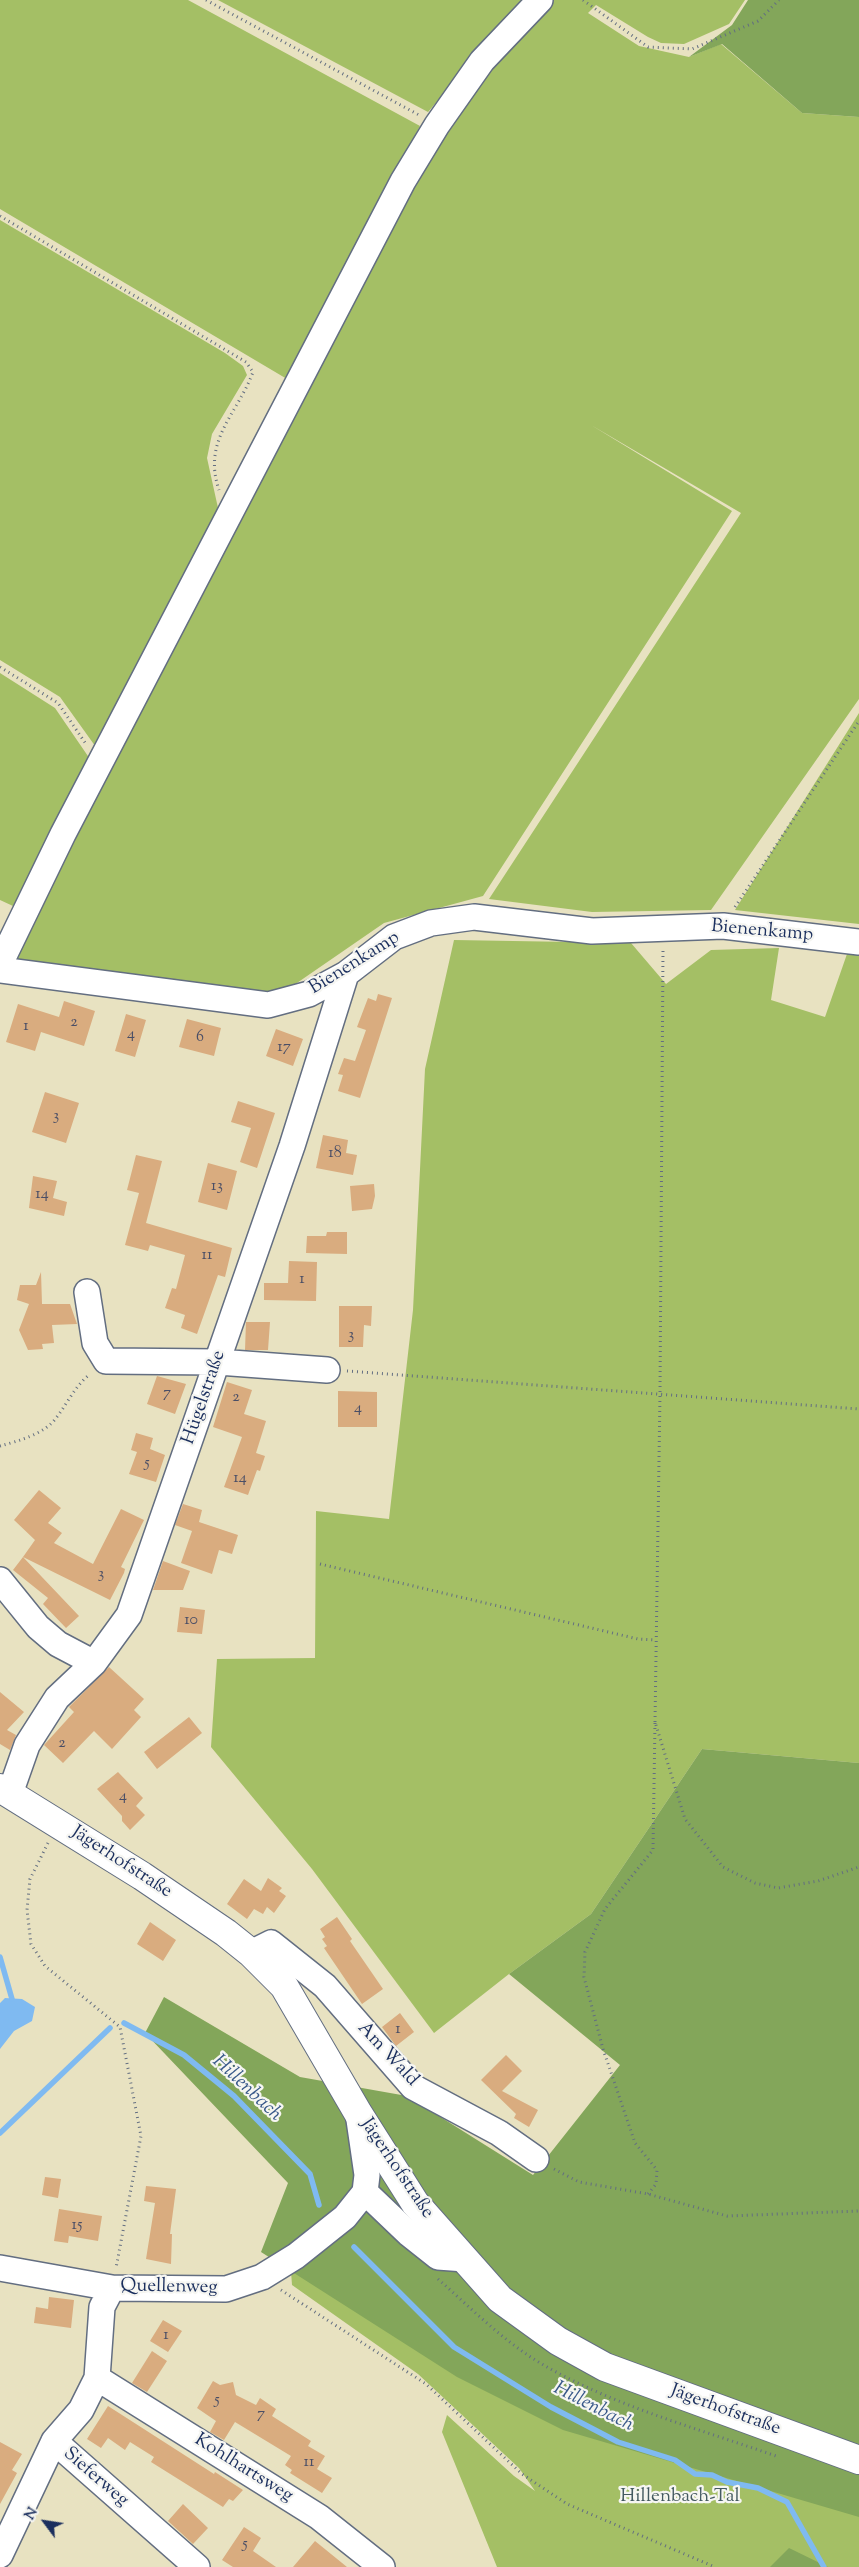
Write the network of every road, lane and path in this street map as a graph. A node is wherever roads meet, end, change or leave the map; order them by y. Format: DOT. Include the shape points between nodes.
graph roads {
  1 [pos="206,0"];
  2 [pos="540,0"];
  3 [pos="583,0"];
  4 [pos="779,0"];
  5 [pos="437,125"];
  6 [pos="0,216"];
  7 [pos="230,512"];
  8 [pos="0,667"];
  9 [pos="859,720"];
  10 [pos="100,766"];
  11 [pos="663,926"];
  12 [pos="723,926"];
  13 [pos="859,942"];
  14 [pos="0,964"];
  15 [pos="0,970"];
  16 [pos="346,974"];
  17 [pos="87,1292"];
  18 [pos="106,1362"];
  19 [pos="218,1362"];
  20 [pos="327,1370"];
  21 [pos="660,1394"];
  22 [pos="859,1409"];
  23 [pos="0,1446"];
  24 [pos="320,1564"];
  25 [pos="0,1580"];
  26 [pos="655,1640"];
  27 [pos="94,1662"];
  28 [pos="655,1722"];
  29 [pos="4,1790"];
  30 [pos="58,1823"];
  31 [pos="859,1867"];
  32 [pos="251,1953"];
  33 [pos="358,2113"];
  34 [pos="536,2159"];
  35 [pos="365,2192"];
  36 [pos="648,2194"];
  37 [pos="859,2211"];
  38 [pos="465,2259"];
  39 [pos="0,2268"];
  40 [pos="262,2278"];
  41 [pos="112,2288"];
  42 [pos="98,2378"];
  43 [pos="54,2442"];
  44 [pos="859,2460"];
  45 [pos="0,2555"];
  46 [pos="197,2567"];
  47 [pos="382,2567"];
  48 [pos="716,2567"];
  1 -- 5 [label="path"];
  2 -- 5 [label="street" via="482,61"];
  3 -- 4 [label="path" via="648,47 692,49 758,21"];
  5 -- 7 [label="street" via="402,180"];
  6 -- 7 [label="path" via="246,362 253,372 220,432 214,450 214,475"];
  7 -- 10 [label="street"];
  8 -- 10 [label="path" via="58,703"];
  9 -- 12 [label="path"];
  10 -- 14 [label="street" via="32,895"];
  11 -- 12 [label="street, Bienenkamp"];
  11 -- 16 [label="street, Bienenkamp" via="592,930 474,917 431,923 394,937"];
  11 -- 21 [label="path"];
  12 -- 13 [label="street, Bienenkamp"];
  15 -- 16 [label="street, Bienenkamp" via="268,1005 309,994"];
  16 -- 19 [label="street, Hügelstraße" via="292,1146"];
  17 -- 18 [label="street" via="95,1343"];
  18 -- 19 [label="street"];
  18 -- 23 [label="path" via="79,1383 55,1420 44,1430"];
  19 -- 20 [label="street"];
  19 -- 27 [label="street, Hügelstraße" via="129,1615"];
  20 -- 21 [label="path"];
  21 -- 22 [label="path"];
  21 -- 26 [label="path"];
  24 -- 26 [label="path" via="638,1639"];
  25 -- 27 [label="street" via="38,1627 58,1644"];
  26 -- 28 [label="path"];
  27 -- 29 [label="street, Hügelstraße" via="57,1698 27,1746 14,1782"];
  28 -- 31 [label="path" via="685,1819 723,1867 755,1883 778,1888 818,1881"];
  28 -- 36 [label="path" via="653,1850 605,1909 585,1952 584,1977 603,2049 635,2143 657,2170 656,2184"];
  29 -- 30 [label="main road, Jägerhofstraße"];
  30 -- 32 [label="main road, Jägerhofstraße" via="226,1933"];
  30 -- 41 [label="path" via="30,1879 27,1910 31,1944 45,1966 120,2027 141,2136"];
  32 -- 33 [label="main road, Jägerhofstraße" via="284,1986"];
  32 -- 34 [label="street, Am Wald" via="271,1943 324,1986 413,2087 499,2133"];
  33 -- 35 [label="street" via="367,2175"];
  33 -- 38 [label="main road, Jägerhofstraße" via="415,2203"];
  34 -- 36 [label="path" via="579,2182"];
  35 -- 38 [label="street" via="408,2234 438,2257"];
  35 -- 40 [label="street, Quellenweg" via="345,2217"];
  36 -- 37 [label="path" via="727,2216"];
  38 -- 44 [label="main road, Jägerhofstraße" via="500,2299 558,2341 605,2367"];
  39 -- 41 [label="street, Quellenweg"];
  40 -- 41 [label="street, Quellenweg" via="226,2289"];
  40 -- 48 [label="path" via="426,2384 522,2474 567,2504"];
  41 -- 42 [label="street, Sieferweg" via="102,2307"];
  42 -- 43 [label="street, Sieferweg" via="81,2410"];
  42 -- 47 [label="street, Kohlhartsweg" via="319,2516"];
  43 -- 45 [label="street"];
  43 -- 46 [label="street, Sieferweg"];
}
